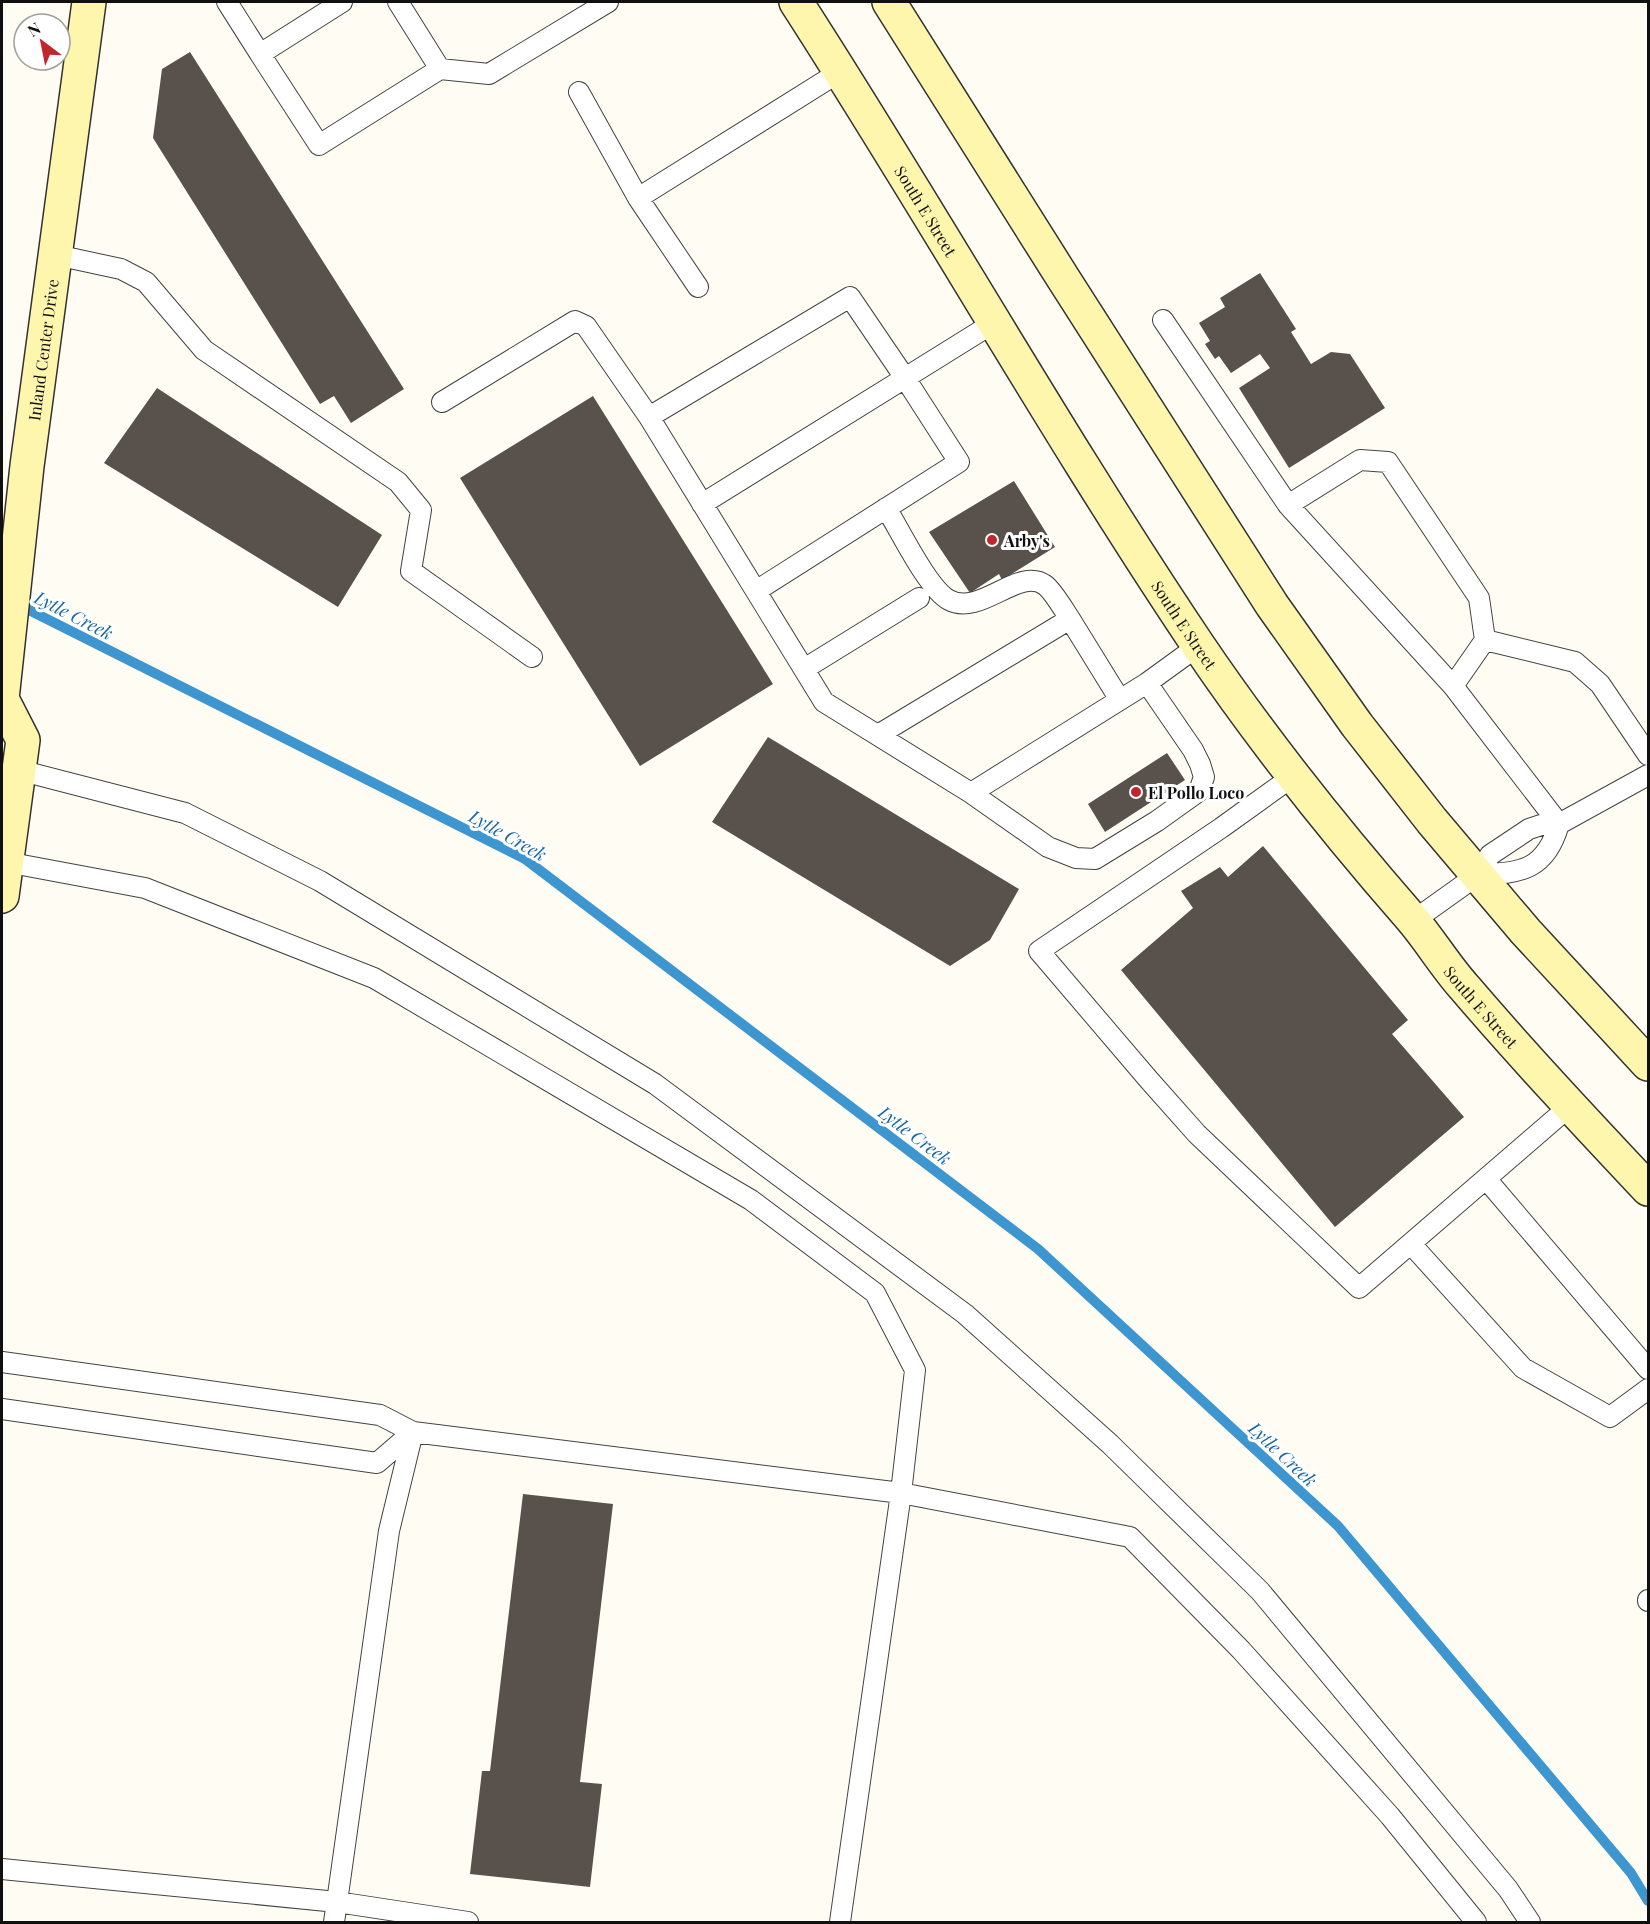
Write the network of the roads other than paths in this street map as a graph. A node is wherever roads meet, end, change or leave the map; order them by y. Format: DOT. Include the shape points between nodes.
graph roads {
  1 [pos="90,2"];
  2 [pos="227,2"];
  3 [pos="342,2"];
  4 [pos="398,2"];
  5 [pos="608,2"];
  6 [pos="796,2"];
  7 [pos="889,2"];
  8 [pos="260,54"];
  9 [pos="440,69"];
  10 [pos="841,71"];
  11 [pos="579,92"];
  12 [pos="638,198"];
  13 [pos="56,255"];
  14 [pos="698,287"];
  15 [pos="1162,320"];
  16 [pos="995,322"];
  17 [pos="905,378"];
  18 [pos="442,402"];
  19 [pos="649,417"];
  20 [pos="702,504"];
  21 [pos="1288,505"];
  22 [pos="886,508"];
  23 [pos="756,591"];
  24 [pos="919,598"];
  25 [pos="1070,619"];
  26 [pos="1485,640"];
  27 [pos="1198,646"];
  28 [pos="532,657"];
  29 [pos="804,669"];
  30 [pos="1148,683"];
  31 [pos="1453,686"];
  32 [pos="2,699"];
  33 [pos="1120,700"];
  34 [pos="878,735"];
  35 [pos="1648,755"];
  36 [pos="19,770"];
  37 [pos="1648,775"];
  38 [pos="1292,777"];
  39 [pos="971,793"];
  40 [pos="1559,824"];
  41 [pos="6,862"];
  42 [pos="1479,874"];
  43 [pos="2,896"];
  44 [pos="1413,921"];
  45 [pos="1648,1064"];
  46 [pos="1570,1106"];
  47 [pos="1487,1180"];
  48 [pos="1648,1189"];
  49 [pos="1411,1244"];
  50 [pos="2,1362"];
  51 [pos="1648,1369"];
  52 [pos="1648,1389"];
  53 [pos="2,1409"];
  54 [pos="413,1432"];
  55 [pos="901,1493"];
  56 [pos="2,1869"];
  57 [pos="336,1902"];
  58 [pos="334,1923"];
  59 [pos="468,1923"];
  60 [pos="840,1923"];
  61 [pos="1476,1923"];
  62 [pos="1530,1923"];
  1 -- 13 [label="main road, Inland Center Drive"];
  2 -- 8 [label="lane"];
  3 -- 8 [label="lane"];
  4 -- 9 [label="lane"];
  5 -- 9 [label="lane" via="489,74"];
  6 -- 10 [label="main road, South E Street"];
  7 -- 42 [label="main road" via="1272,605 1364,733"];
  8 -- 9 [label="lane" via="319,145"];
  10 -- 12 [label="lane"];
  10 -- 16 [label="main road, South E Street"];
  11 -- 12 [label="lane"];
  12 -- 14 [label="lane"];
  13 -- 28 [label="lane" via="121,269 146,282 204,350 399,482 421,510 411,571"];
  13 -- 32 [label="main road, Inland Center Drive" via="27,466"];
  15 -- 21 [label="lane"];
  16 -- 17 [label="lane"];
  16 -- 27 [label="main road, South E Street"];
  17 -- 19 [label="lane" via="850,297"];
  17 -- 20 [label="lane"];
  17 -- 22 [label="lane" via="959,462"];
  18 -- 19 [label="lane" via="575,321 586,326"];
  19 -- 20 [label="lane"];
  20 -- 23 [label="lane"];
  21 -- 26 [label="lane" via="1360,460 1388,462 1479,598"];
  21 -- 31 [label="lane"];
  22 -- 23 [label="lane"];
  22 -- 25 [label="lane" via="933,585 948,600 973,602 1030,580 1045,585"];
  23 -- 29 [label="lane"];
  24 -- 29 [label="lane"];
  25 -- 33 [label="lane"];
  25 -- 34 [label="lane"];
  26 -- 31 [label="lane"];
  26 -- 35 [label="lane" via="1575,662 1600,684"];
  27 -- 30 [label="lane"];
  27 -- 38 [label="main road, South E Street"];
  29 -- 34 [label="lane" via="824,702"];
  30 -- 33 [label="lane"];
  30 -- 39 [label="lane" via="1193,750 1203,777 1199,791 1189,801 1158,821 1095,859 1076,858 1048,847"];
  31 -- 40 [label="lane"];
  32 -- 36 [label="main road, Inland Center Drive" via="23,740"];
  33 -- 39 [label="lane"];
  34 -- 39 [label="lane"];
  36 -- 41 [label="main road, Inland Center Drive"];
  36 -- 62 [label="lane" via="185,813 321,881 656,1084 965,1314 1110,1444 1260,1591 1508,1889"];
  37 -- 40 [label="lane"];
  38 -- 44 [label="main road, South E Street"];
  38 -- 49 [label="lane" via="1040,951 1197,1134 1359,1288"];
  40 -- 42 [label="lane" via="1529,829 1490,855"];
  40 -- 42 [label="lane" via="1555,839 1532,867 1507,874"];
  41 -- 43 [label="main road, Inland Center Drive"];
  41 -- 55 [label="lane" via="145,888 374,978 751,1200 875,1293 915,1370"];
  42 -- 44 [label="lane"];
  42 -- 45 [label="main road" via="1526,932"];
  44 -- 46 [label="main road, South E Street" via="1462,985"];
  46 -- 47 [label="lane"];
  46 -- 48 [label="main road, South E Street"];
  47 -- 49 [label="lane"];
  47 -- 51 [label="lane"];
  49 -- 52 [label="lane" via="1523,1368 1610,1417"];
  50 -- 54 [label="lane" via="380,1415"];
  53 -- 54 [label="lane" via="377,1463"];
  54 -- 55 [label="lane"];
  54 -- 57 [label="lane" via="389,1531"];
  55 -- 60 [label="lane"];
  55 -- 61 [label="lane" via="1130,1537 1240,1650 1373,1797"];
  56 -- 57 [label="lane"];
  57 -- 58 [label="lane"];
  57 -- 59 [label="lane"];
}
